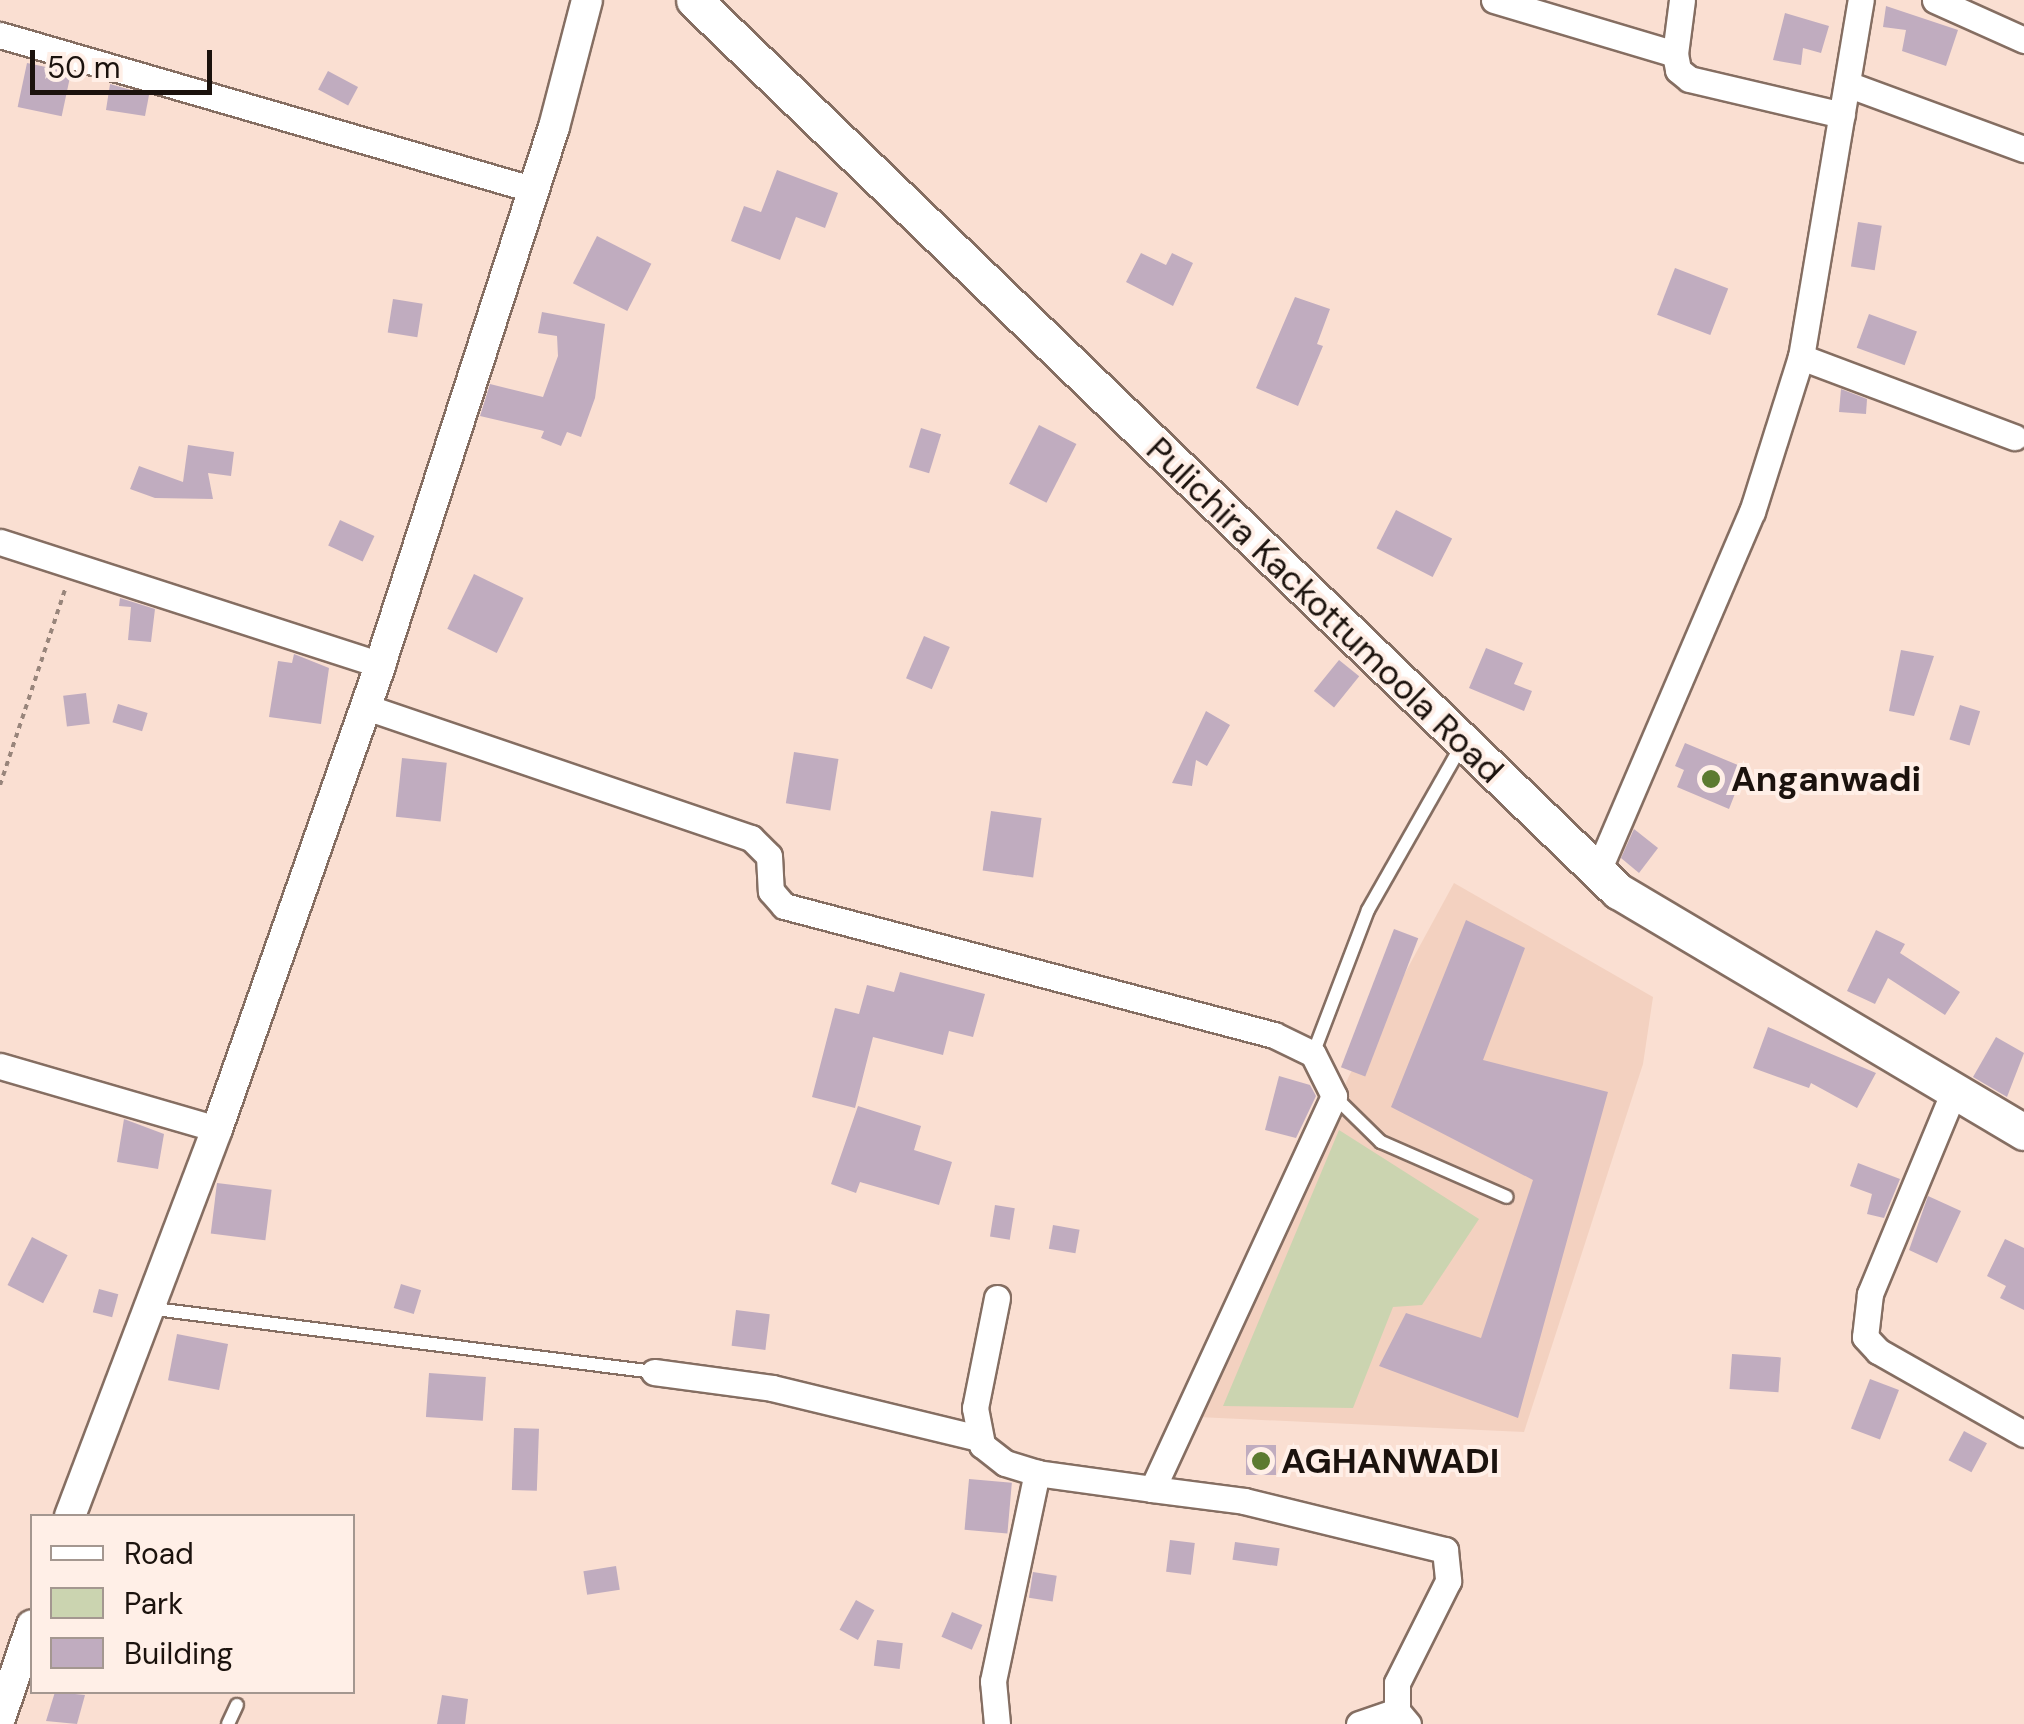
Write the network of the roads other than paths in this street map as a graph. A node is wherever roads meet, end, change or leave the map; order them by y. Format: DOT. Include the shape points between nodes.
graph roads {
  1 [pos="587,0"];
  2 [pos="694,0"];
  3 [pos="1494,0"];
  4 [pos="1682,0"];
  5 [pos="1861,0"];
  6 [pos="1935,0"];
  7 [pos="0,35"];
  8 [pos="2024,40"];
  9 [pos="1675,54"];
  10 [pos="1847,84"];
  11 [pos="1842,115"];
  12 [pos="2024,149"];
  13 [pos="535,190"];
  14 [pos="1801,356"];
  15 [pos="2014,437"];
  16 [pos="0,542"];
  17 [pos="380,665"];
  18 [pos="363,706"];
  19 [pos="1464,740"];
  20 [pos="1597,872"];
  21 [pos="1313,1054"];
  22 [pos="0,1066"];
  23 [pos="1954,1091"];
  24 [pos="1334,1096"];
  25 [pos="218,1128"];
  26 [pos="2024,1132"];
  27 [pos="1507,1197"];
  28 [pos="998,1298"];
  29 [pos="144,1308"];
  30 [pos="654,1372"];
  31 [pos="2024,1434"];
  32 [pos="978,1438"];
  33 [pos="1037,1473"];
  34 [pos="1152,1488"];
  35 [pos="71,1514"];
  36 [pos="30,1630"];
  37 [pos="237,1705"];
  38 [pos="0,1718"];
  39 [pos="1402,1718"];
  40 [pos="228,1724"];
  41 [pos="996,1724"];
  42 [pos="1359,1724"];
  1 -- 13 [label="street"];
  2 -- 19 [label="main road, Pulichira Kackottumoola Road"];
  3 -- 9 [label="street"];
  4 -- 9 [label="street"];
  5 -- 10 [label="street"];
  6 -- 8 [label="street"];
  7 -- 13 [label="street"];
  9 -- 11 [label="street" via="1678,70 1689,79"];
  10 -- 11 [label="street"];
  10 -- 12 [label="street"];
  11 -- 14 [label="street"];
  13 -- 17 [label="street"];
  14 -- 15 [label="street"];
  14 -- 20 [label="street" via="1752,512"];
  16 -- 17 [label="street"];
  17 -- 18 [label="street"];
  18 -- 21 [label="street" via="751,838 769,856 772,891 784,906 1274,1035"];
  18 -- 25 [label="street"];
  19 -- 20 [label="main road, Pulichira Kackottumoola Road"];
  19 -- 21 [label="lane" via="1368,910"];
  20 -- 23 [label="main road, Pulichira Kackottumoola Road" via="1618,891"];
  21 -- 24 [label="street"];
  22 -- 25 [label="street"];
  23 -- 26 [label="main road, Pulichira Kackottumoola Road"];
  23 -- 31 [label="street" via="1870,1294 1865,1337 1878,1352"];
  24 -- 27 [label="lane" via="1382,1142"];
  24 -- 34 [label="street"];
  25 -- 29 [label="street"];
  28 -- 32 [label="street" via="975,1408"];
  29 -- 30 [label="lane"];
  29 -- 35 [label="street"];
  30 -- 32 [label="street" via="772,1388"];
  32 -- 33 [label="street" via="1005,1462"];
  33 -- 34 [label="street"];
  33 -- 41 [label="street" via="993,1681"];
  34 -- 39 [label="street" via="1244,1501 1445,1550 1448,1581 1398,1682"];
  36 -- 38 [label="street"];
  37 -- 40 [label="lane"];
  39 -- 42 [label="street"];
}
